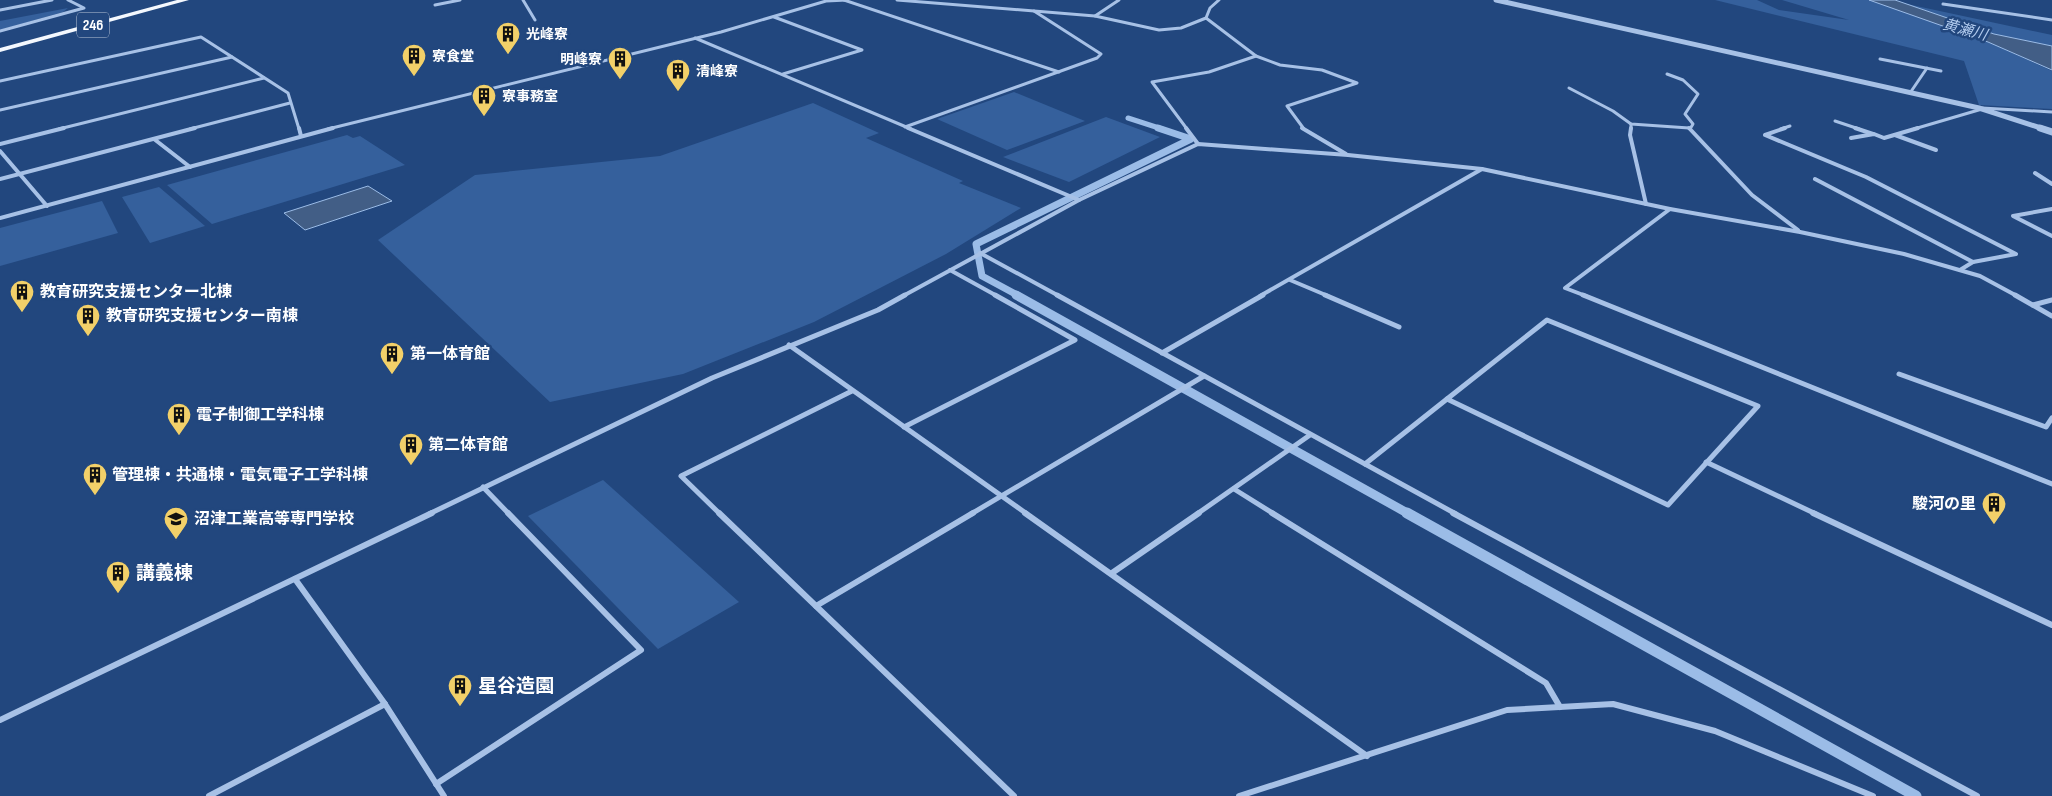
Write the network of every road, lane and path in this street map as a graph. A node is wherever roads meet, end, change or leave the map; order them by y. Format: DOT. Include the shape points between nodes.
graph roads {
  1 [pos="52,0"];
  2 [pos="68,0"];
  3 [pos="161,0"];
  4 [pos="185,0"];
  5 [pos="460,0"];
  6 [pos="523,0"];
  7 [pos="822,0"];
  8 [pos="845,0"];
  9 [pos="897,0"];
  10 [pos="984,0"];
  11 [pos="1119,0"];
  12 [pos="1219,0"];
  13 [pos="1496,0"];
  14 [pos="826,1"];
  15 [pos="1943,4"];
  16 [pos="434,5"];
  17 [pos="980,6"];
  18 [pos="0,10"];
  19 [pos="1032,10"];
  20 [pos="1095,16"];
  21 [pos="774,17"];
  22 [pos="1206,18"];
  23 [pos="535,20"];
  24 [pos="2052,20"];
  25 [pos="0,31"];
  26 [pos="695,38"];
  27 [pos="0,42"];
  28 [pos="0,50"];
  29 [pos="1256,56"];
  30 [pos="232,57"];
  31 [pos="1880,59"];
  32 [pos="1927,68"];
  33 [pos="1941,71"];
  34 [pos="1059,72"];
  35 [pos="782,74"];
  36 [pos="1667,74"];
  37 [pos="264,78"];
  38 [pos="0,81"];
  39 [pos="1568,88"];
  40 [pos="1910,93"];
  41 [pos="290,103"];
  42 [pos="1981,108"];
  43 [pos="0,110"];
  44 [pos="2052,112"];
  45 [pos="1835,120"];
  46 [pos="1631,124"];
  47 [pos="1790,126"];
  48 [pos="905,127"];
  49 [pos="1689,128"];
  50 [pos="2052,132"];
  51 [pos="1874,134"];
  52 [pos="1895,135"];
  53 [pos="302,136"];
  54 [pos="154,138"];
  55 [pos="1851,138"];
  56 [pos="0,144"];
  57 [pos="1198,144"];
  58 [pos="1936,150"];
  59 [pos="0,151"];
  60 [pos="1348,155"];
  61 [pos="190,167"];
  62 [pos="1482,169"];
  63 [pos="2035,173"];
  64 [pos="19,174"];
  65 [pos="0,179"];
  66 [pos="1815,179"];
  67 [pos="2052,184"];
  68 [pos="1079,200"];
  69 [pos="1646,204"];
  70 [pos="47,206"];
  71 [pos="1670,209"];
  72 [pos="2052,209"];
  73 [pos="0,218"];
  74 [pos="1800,232"];
  75 [pos="2052,236"];
  76 [pos="980,253"];
  77 [pos="1973,262"];
  78 [pos="950,270"];
  79 [pos="1960,270"];
  80 [pos="1290,280"];
  81 [pos="2052,300"];
  82 [pos="2033,305"];
  83 [pos="2052,316"];
  84 [pos="1399,327"];
  85 [pos="789,345"];
  86 [pos="1162,353"];
  87 [pos="1899,374"];
  88 [pos="1204,376"];
  89 [pos="852,391"];
  90 [pos="1447,399"];
  91 [pos="2052,418"];
  92 [pos="904,427"];
  93 [pos="1310,434"];
  94 [pos="1706,462"];
  95 [pos="1365,464"];
  96 [pos="2052,484"];
  97 [pos="483,487"];
  98 [pos="1234,489"];
  99 [pos="1001,496"];
  100 [pos="1112,573"];
  101 [pos="295,579"];
  102 [pos="816,606"];
  103 [pos="2052,625"];
  104 [pos="385,704"];
  105 [pos="1560,707"];
  106 [pos="0,720"];
  107 [pos="1366,756"];
  108 [pos="436,784"];
  109 [pos="209,796"];
  110 [pos="444,796"];
  111 [pos="1014,796"];
  112 [pos="1239,796"];
  113 [pos="1873,796"];
  114 [pos="1977,796"];
  1 -- 18 [label="street"];
  2 -- 25 [label="street" via="84,8"];
  3 -- 27 [label="highway, 246"];
  4 -- 28 [label="highway, 246"];
  5 -- 16 [label="street"];
  6 -- 23 [label="street"];
  7 -- 14 [label="street"];
  8 -- 14 [label="street"];
  8 -- 34 [label="street"];
  9 -- 17 [label="street"];
  10 -- 17 [label="street"];
  11 -- 20 [label="street"];
  12 -- 22 [label="street" via="1210,8"];
  13 -- 40 [label="street"];
  14 -- 21 [label="street"];
  15 -- 24 [label="street"];
  17 -- 19 [label="street"];
  19 -- 20 [label="street"];
  19 -- 34 [label="street" via="1101,54"];
  20 -- 22 [label="street" via="1160,30 1181,28"];
  21 -- 26 [label="street"];
  21 -- 35 [label="street" via="862,50"];
  22 -- 29 [label="street"];
  26 -- 35 [label="street"];
  26 -- 53 [label="street"];
  29 -- 57 [label="street" via="1209,72 1152,82"];
  29 -- 60 [label="street" via="1280,65 1322,70 1357,83 1287,106 1302,128"];
  30 -- 37 [label="street"];
  30 -- 38 [label="street" via="201,37"];
  30 -- 43 [label="street"];
  31 -- 32 [label="street"];
  32 -- 33 [label="street"];
  32 -- 40 [label="street"];
  34 -- 48 [label="street"];
  35 -- 48 [label="street"];
  36 -- 49 [label="street" via="1683,80 1698,94 1685,114 1693,124"];
  37 -- 41 [label="street" via="288,93"];
  37 -- 56 [label="street"];
  39 -- 46 [label="street"];
  40 -- 42 [label="street"];
  41 -- 53 [label="street"];
  41 -- 54 [label="street"];
  42 -- 44 [label="street"];
  42 -- 50 [label="street"];
  42 -- 52 [label="street"];
  45 -- 51 [label="street"];
  46 -- 49 [label="street"];
  46 -- 69 [label="street" via="1630,134"];
  47 -- 77 [label="street" via="1765,134 1866,177 2016,254"];
  48 -- 68 [label="street"];
  49 -- 74 [label="street" via="1752,194"];
  51 -- 52 [label="street" via="1884,138"];
  51 -- 55 [label="street"];
  52 -- 58 [label="street"];
  53 -- 61 [label="street"];
  54 -- 61 [label="street"];
  54 -- 64 [label="street"];
  57 -- 60 [label="street"];
  57 -- 68 [label="street"];
  59 -- 64 [label="street"];
  60 -- 62 [label="street"];
  61 -- 70 [label="street"];
  62 -- 69 [label="street"];
  62 -- 80 [label="street"];
  63 -- 67 [label="street"];
  64 -- 65 [label="street"];
  64 -- 70 [label="street"];
  66 -- 77 [label="street"];
  68 -- 76 [label="street"];
  69 -- 71 [label="street"];
  70 -- 73 [label="street"];
  71 -- 74 [label="street"];
  71 -- 96 [label="street" via="1565,288"];
  72 -- 75 [label="street" via="2013,216"];
  74 -- 79 [label="street" via="1904,254"];
  76 -- 78 [label="street"];
  76 -- 86 [label="street"];
  77 -- 79 [label="street"];
  78 -- 85 [label="street" via="878,310"];
  78 -- 92 [label="street" via="1075,340"];
  79 -- 82 [label="street" via="1980,276"];
  80 -- 84 [label="street"];
  80 -- 86 [label="street"];
  81 -- 82 [label="street"];
  82 -- 83 [label="street"];
  85 -- 89 [label="street"];
  85 -- 97 [label="street"];
  86 -- 88 [label="street"];
  87 -- 91 [label="street" via="2046,427"];
  88 -- 93 [label="street"];
  88 -- 99 [label="street"];
  89 -- 92 [label="street"];
  89 -- 102 [label="street" via="681,476"];
  90 -- 94 [label="street" via="1668,505"];
  90 -- 94 [label="street" via="1547,320 1758,406"];
  90 -- 95 [label="street"];
  92 -- 99 [label="street"];
  93 -- 95 [label="street"];
  93 -- 98 [label="street"];
  94 -- 103 [label="street"];
  95 -- 114 [label="street"];
  97 -- 101 [label="street"];
  97 -- 108 [label="street" via="641,650"];
  98 -- 100 [label="street"];
  98 -- 105 [label="street" via="1546,683"];
  99 -- 100 [label="street"];
  99 -- 102 [label="street"];
  100 -- 107 [label="street"];
  101 -- 104 [label="street"];
  101 -- 106 [label="street"];
  102 -- 111 [label="street"];
  104 -- 108 [label="street"];
  104 -- 109 [label="street"];
  105 -- 107 [label="street" via="1507,710"];
  105 -- 113 [label="street" via="1613,704 1715,730"];
  107 -- 112 [label="street"];
  108 -- 110 [label="street"];
}
